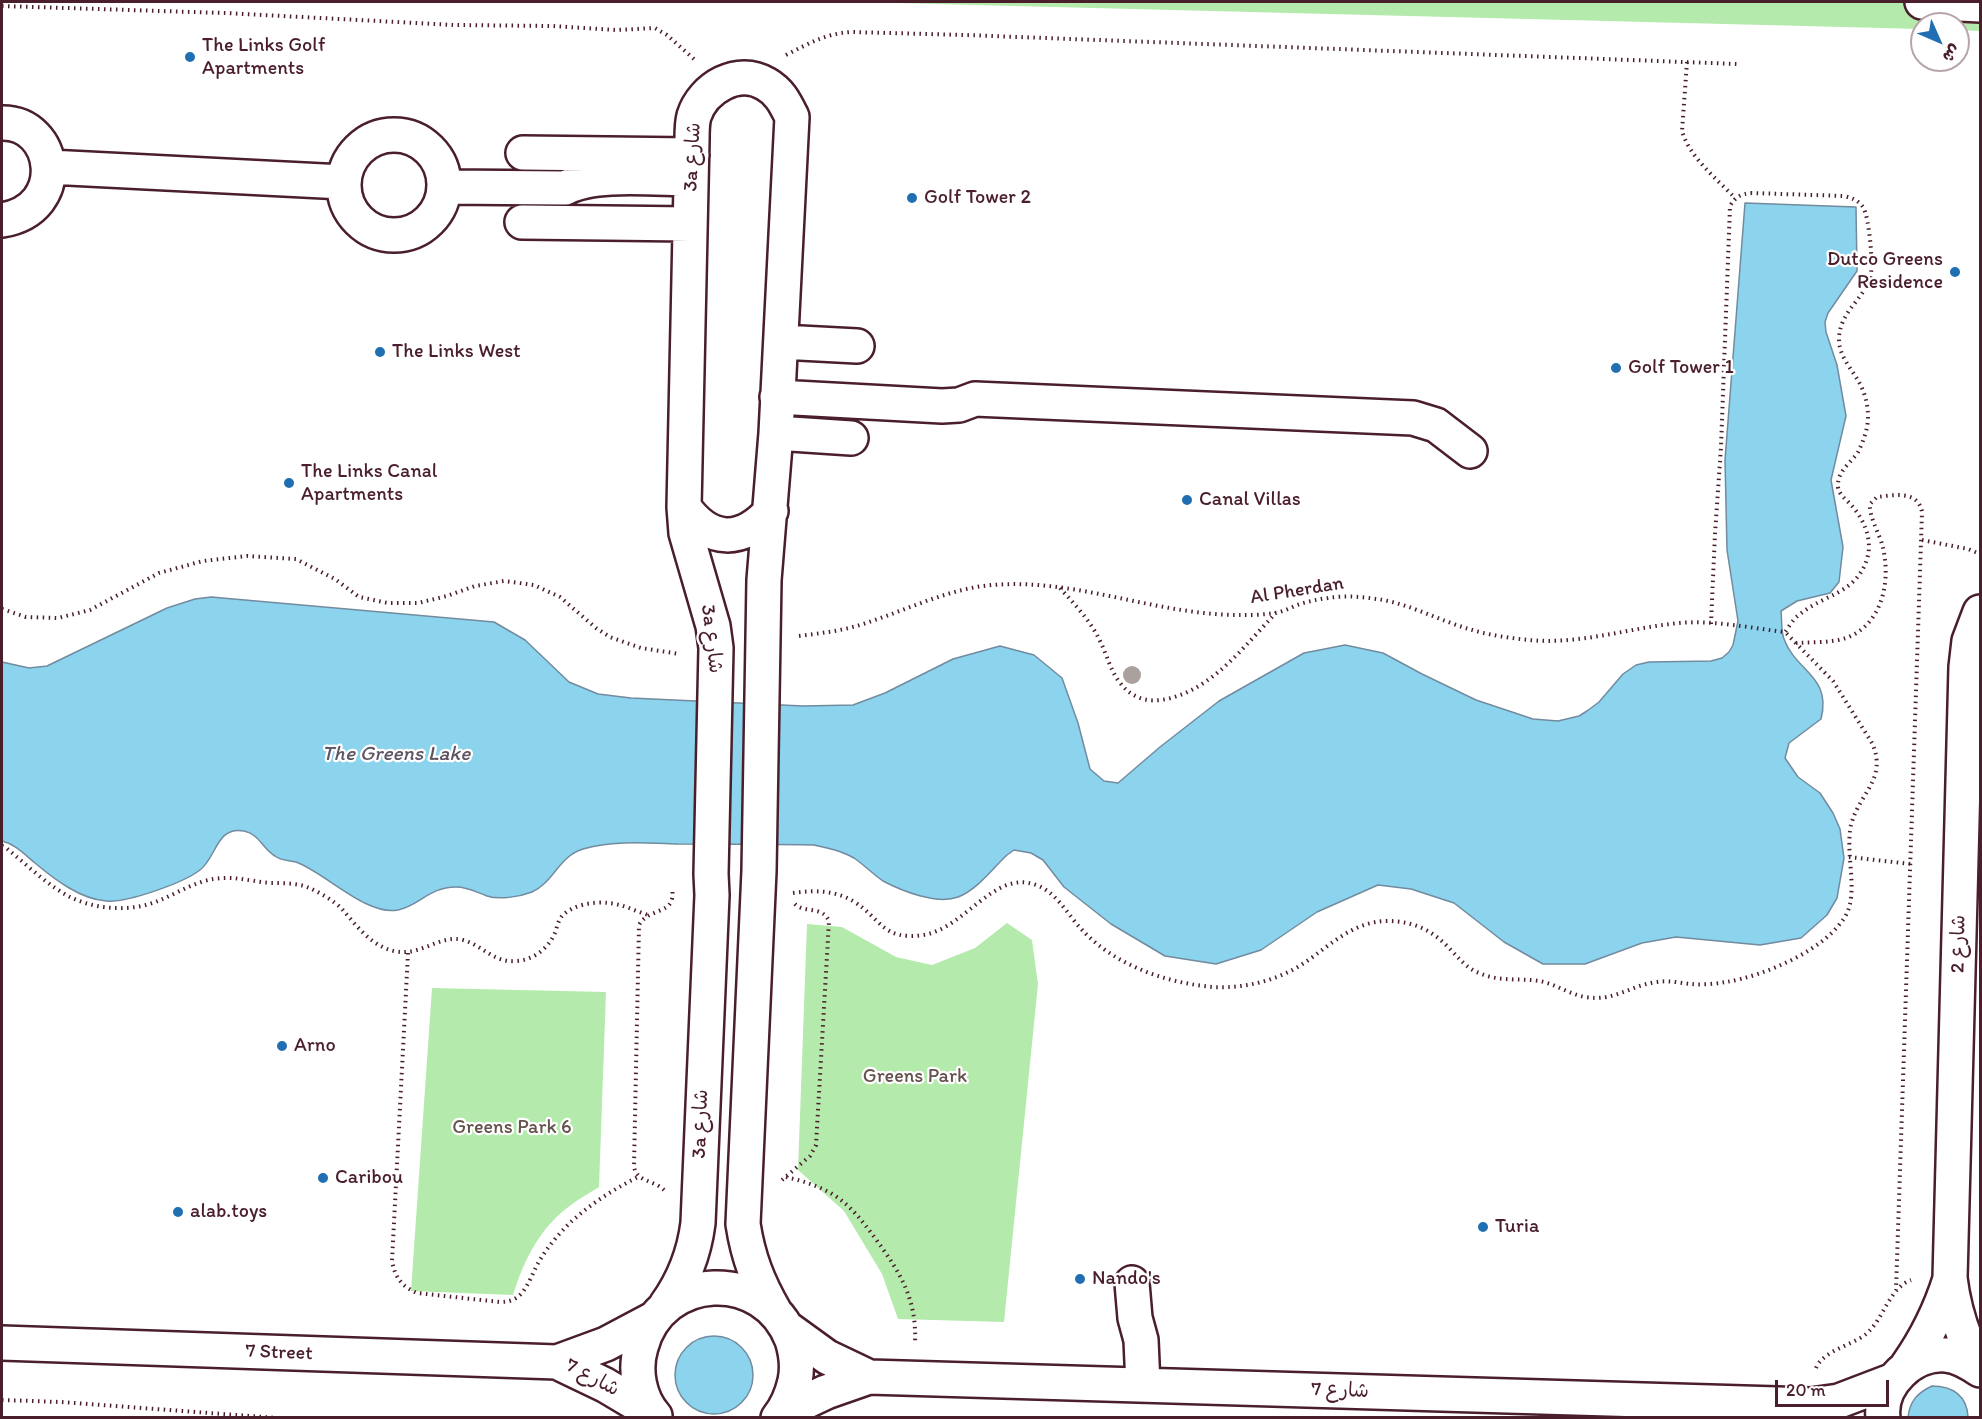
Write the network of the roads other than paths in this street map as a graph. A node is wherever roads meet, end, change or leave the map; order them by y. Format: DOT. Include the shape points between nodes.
graph roads {
  1 [pos="1922,2"];
  2 [pos="1980,5"];
  3 [pos="2,123"];
  4 [pos="523,153"];
  5 [pos="49,167"];
  6 [pos="343,182"];
  7 [pos="445,187"];
  8 [pos="691,189"];
  9 [pos="2,220"];
  10 [pos="522,222"];
  11 [pos="781,342"];
  12 [pos="857,346"];
  13 [pos="778,385"];
  14 [pos="776,433"];
  15 [pos="851,438"];
  16 [pos="1470,451"];
  17 [pos="684,507"];
  18 [pos="771,511"];
  19 [pos="1980,612"];
  20 [pos="1969,967"];
  21 [pos="1950,1278"];
  22 [pos="1143,1284"];
  23 [pos="660,1312"];
  24 [pos="781,1320"];
  25 [pos="2,1343"];
  26 [pos="557,1362"];
  27 [pos="1980,1369"];
  28 [pos="1901,1373"];
  29 [pos="869,1377"];
  30 [pos="1143,1386"];
  31 [pos="1811,1405"];
  32 [pos="654,1415"];
  33 [pos="780,1415"];
  34 [pos="1848,1418"];
  35 [pos="1883,1418"];
  1 -- 2 [label="street"];
  3 -- 5 [label="street" via="23,128 36,138"];
  4 -- 8 [label="street"];
  5 -- 6 [label="street"];
  5 -- 9 [label="street" via="41,198 15,218"];
  6 -- 7 [label="street" via="355,153 367,142 397,134 413,137 437,157"];
  6 -- 7 [label="street" via="351,212 362,224 392,235 422,227 442,203"];
  7 -- 8 [label="street" via="565,188 592,179"];
  8 -- 10 [label="street"];
  8 -- 11 [label="street, 3a شارع" via="694,117 704,97 732,81 765,83 782,97 792,117 792,139"];
  8 -- 17 [label="street, 3a شارع"];
  11 -- 12 [label="street"];
  11 -- 13 [label="street"];
  13 -- 14 [label="street"];
  13 -- 16 [label="street" via="942,406 975,399 1413,418 1436,425"];
  14 -- 15 [label="street"];
  14 -- 18 [label="street"];
  17 -- 18 [label="street" via="694,522 726,535 759,524"];
  17 -- 23 [label="street, 3a شارع" via="686,533 713,626 717,665 712,896 698,1223 688,1267"];
  18 -- 24 [label="street" via="764,580 759,871 743,1224 753,1270"];
  19 -- 20 [label="street, شارع 2" via="1966,667"];
  20 -- 21 [label="street, شارع 2"];
  21 -- 27 [label="street, شارع 2" via="1960,1327"];
  21 -- 28 [label="street, شارع 2" via="1933,1324"];
  22 -- 30 [label="street" via="1135,1318 1141,1341"];
  23 -- 24 [label="street, شارع 7" via="683,1295 722,1287 760,1299"];
  23 -- 26 [label="street, شارع 7" via="606,1344"];
  23 -- 32 [label="street, 3a شارع" via="644,1335 639,1355 642,1395"];
  24 -- 29 [label="street, شارع 7" via="827,1357"];
  24 -- 33 [label="street" via="795,1349 797,1371 792,1393"];
  25 -- 26 [label="street, 7 Street"];
  26 -- 32 [label="street, شارع 7"];
  27 -- 28 [label="street, شارع 7" via="1946,1355 1925,1357"];
  28 -- 31 [label="street, شارع 7" via="1839,1401"];
  28 -- 35 [label="street, شارع 2" via="1886,1395"];
  29 -- 30 [label="street, شارع 7"];
  29 -- 33 [label="street, شارع 7" via="826,1392"];
  30 -- 31 [label="street, شارع 7"];
  31 -- 34 [label="street, شارع 7"];
}
